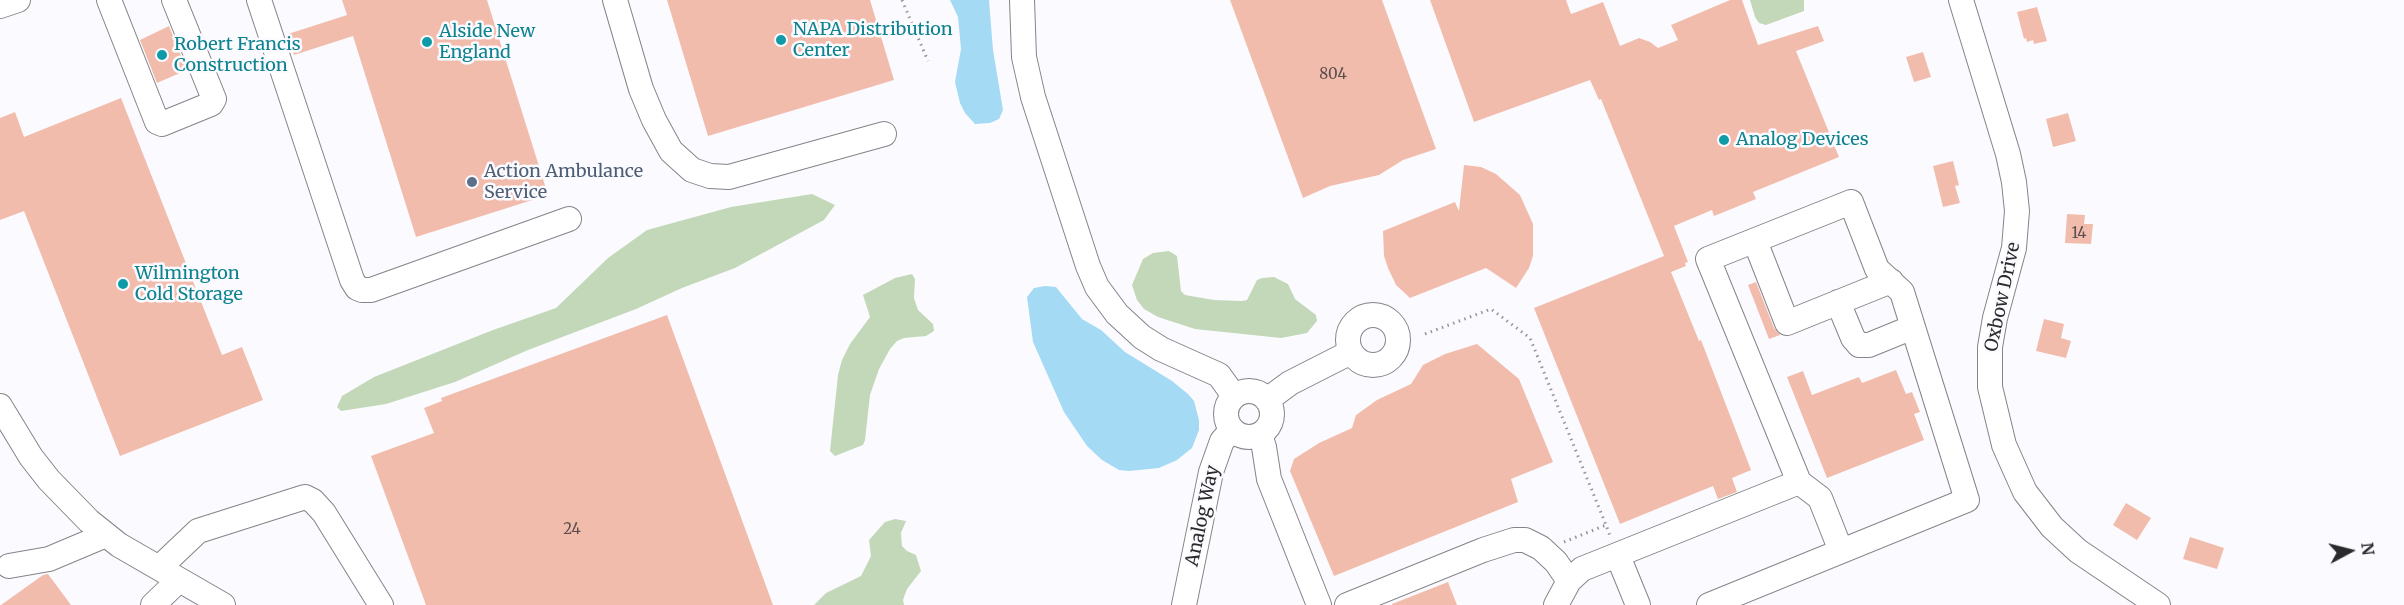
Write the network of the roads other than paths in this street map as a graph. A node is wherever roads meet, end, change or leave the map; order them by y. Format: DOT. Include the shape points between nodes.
graph roads {
  1 [pos="18,0"];
  2 [pos="109,0"];
  3 [pos="174,0"];
  4 [pos="259,0"];
  5 [pos="615,0"];
  6 [pos="1022,0"];
  7 [pos="1961,0"];
  8 [pos="0,6"];
  9 [pos="884,134"];
  10 [pos="569,219"];
  11 [pos="1755,241"];
  12 [pos="1891,281"];
  13 [pos="1838,302"];
  14 [pos="1914,327"];
  15 [pos="1351,351"];
  16 [pos="1234,396"];
  17 [pos="1267,400"];
  18 [pos="0,406"];
  19 [pos="1231,430"];
  20 [pos="1260,435"];
  21 [pos="1799,482"];
  22 [pos="106,535"];
  23 [pos="1841,551"];
  24 [pos="1618,556"];
  25 [pos="9,566"];
  26 [pos="169,574"];
  27 [pos="1569,580"];
  28 [pos="158,603"];
  29 [pos="223,605"];
  30 [pos="381,605"];
  31 [pos="1184,605"];
  32 [pos="1319,605"];
  33 [pos="1347,605"];
  34 [pos="1556,605"];
  35 [pos="1638,605"];
  36 [pos="1708,605"];
  37 [pos="2158,605"];
  1 -- 8 [label="street"];
  2 -- 3 [label="street" via="157,122 162,124 212,104 214,99"];
  4 -- 10 [label="street" via="351,280 357,288 371,290"];
  5 -- 9 [label="street" via="654,120 671,151 692,170 729,177"];
  6 -- 16 [label="street" via="1024,57 1033,97 1097,286 1117,314 1142,337 1219,375"];
  7 -- 37 [label="street, Oxbow Drive" via="2008,154 2018,211 2014,248 1990,347 1990,387 2004,445 2025,492 2052,527 2078,551"];
  11 -- 12 [label="street" via="1851,202 1877,269"];
  11 -- 13 [label="street" via="1787,323"];
  11 -- 21 [label="street" via="1708,260"];
  12 -- 13 [label="street"];
  12 -- 14 [label="street" via="1902,292"];
  13 -- 14 [label="street" via="1852,338 1859,345 1869,345"];
  14 -- 23 [label="street" via="1967,500"];
  15 -- 17 [label="street" via="1290,383"];
  16 -- 17 [label="street" via="1254,391"];
  16 -- 19 [label="street, Analog Way" via="1226,413"];
  17 -- 20 [label="street" via="1272,416"];
  18 -- 22 [label="street" via="49,480"];
  19 -- 20 [label="street" via="1243,437"];
  19 -- 31 [label="street, Analog Way" via="1222,441 1211,472"];
  20 -- 32 [label="street" via="1269,479"];
  21 -- 23 [label="street" via="1820,498"];
  21 -- 24 [label="street"];
  22 -- 25 [label="street" via="49,559"];
  22 -- 26 [label="street"];
  23 -- 36 [label="street"];
  24 -- 27 [label="street" via="1582,569"];
  24 -- 35 [label="street"];
  26 -- 28 [label="street"];
  26 -- 29 [label="street"];
  26 -- 30 [label="street" via="198,531 305,498 314,501 324,513"];
  27 -- 33 [label="street" via="1547,553 1526,540 1514,540"];
  27 -- 34 [label="street"];
}
